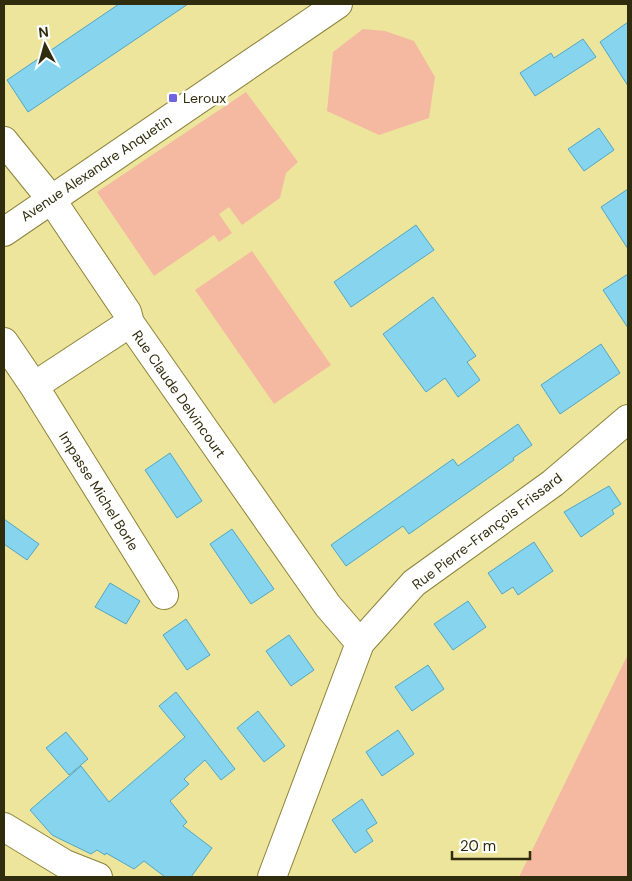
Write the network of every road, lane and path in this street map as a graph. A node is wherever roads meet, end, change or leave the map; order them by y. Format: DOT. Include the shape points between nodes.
graph roads {
  1 [pos="338,4"];
  2 [pos="4,141"];
  3 [pos="51,200"];
  4 [pos="4,232"];
  5 [pos="130,323"];
  6 [pos="4,342"];
  7 [pos="34,386"];
  8 [pos="628,419"];
  9 [pos="164,595"];
  10 [pos="360,643"];
  11 [pos="4,827"];
  12 [pos="98,877"];
  13 [pos="272,877"];
  1 -- 3 [label="street, Avenue Alexandre Anquetin"];
  2 -- 3 [label="street, Rue Claude Delvincourt"];
  3 -- 4 [label="street, Avenue Alexandre Anquetin"];
  3 -- 5 [label="street, Rue Claude Delvincourt" via="127,312"];
  5 -- 7 [label="street"];
  5 -- 10 [label="street, Rue Claude Delvincourt" via="328,606"];
  6 -- 7 [label="street, Impasse Michel Borle"];
  7 -- 9 [label="street, Impasse Michel Borle"];
  8 -- 10 [label="street, Rue Pierre-François Frissard" via="553,483 414,583"];
  10 -- 13 [label="street, Rue Pierre-François Frissard"];
  11 -- 12 [label="street" via="65,864"];
}
